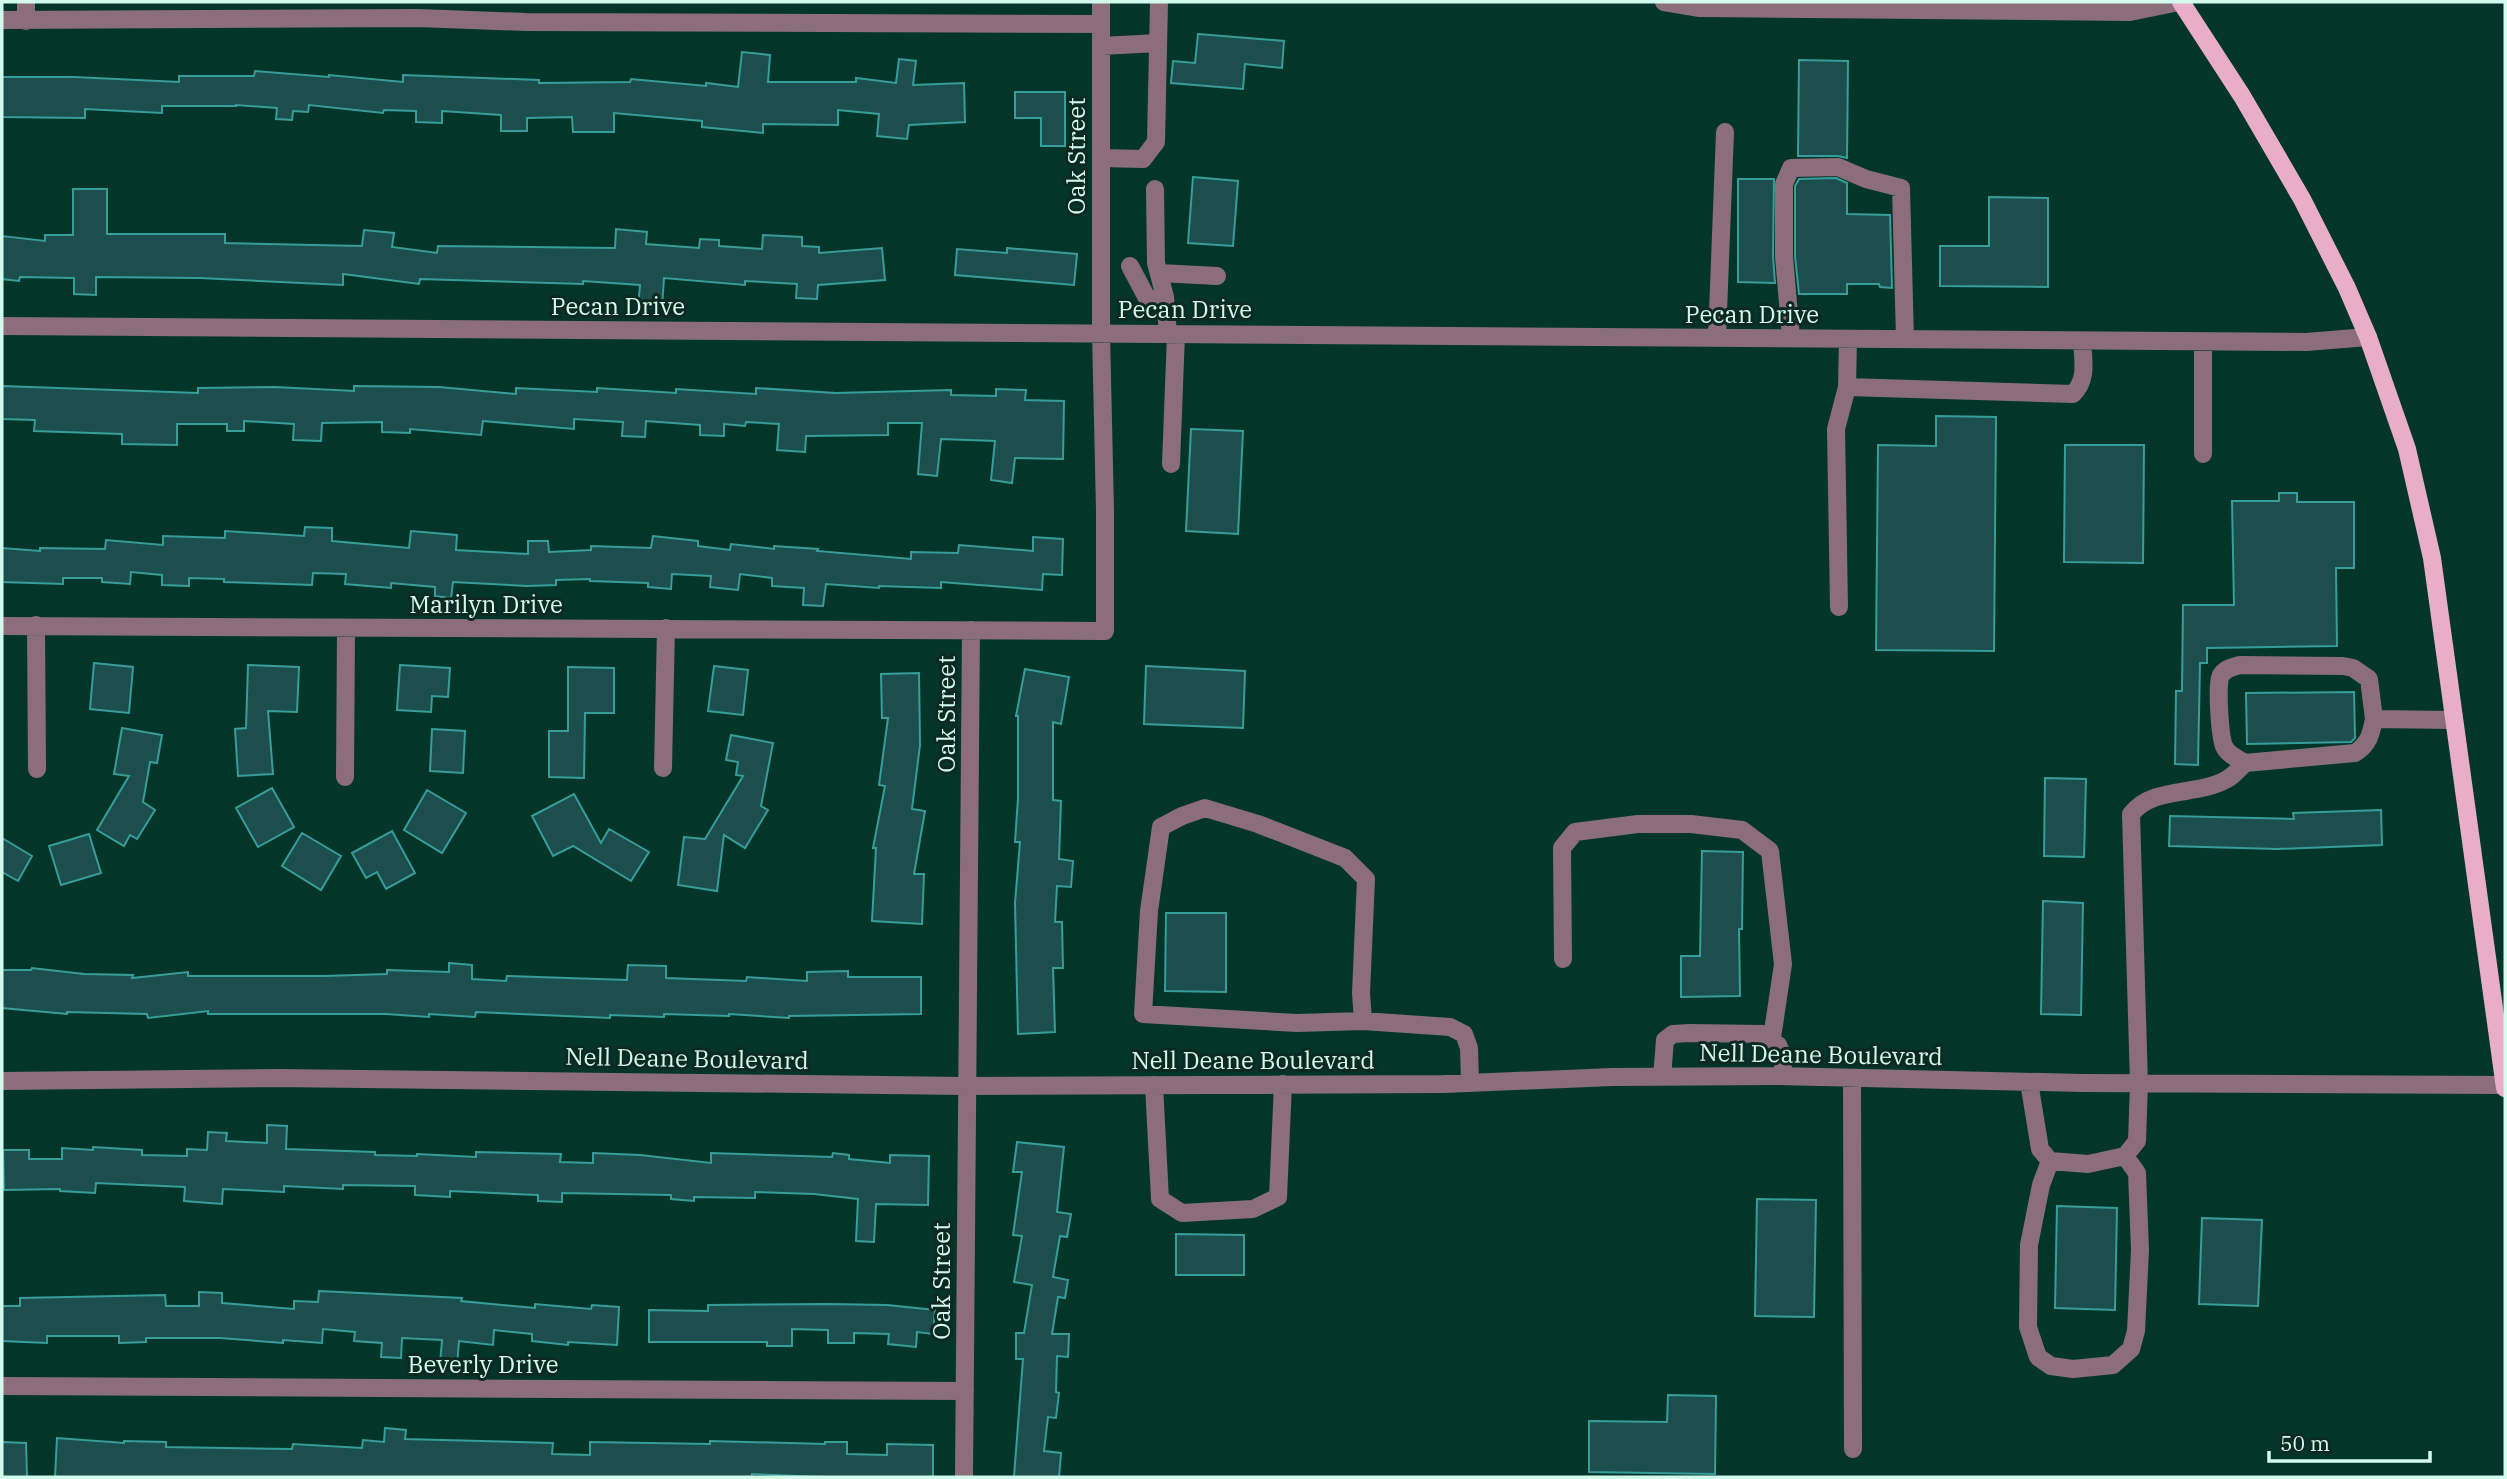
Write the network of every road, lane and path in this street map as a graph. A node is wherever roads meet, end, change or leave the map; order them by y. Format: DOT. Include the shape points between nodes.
graph roads {
  1 [pos="26,2"];
  2 [pos="1101,2"];
  3 [pos="1159,2"];
  4 [pos="1664,2"];
  5 [pos="2180,2"];
  6 [pos="2,20"];
  7 [pos="26,21"];
  8 [pos="1101,24"];
  9 [pos="1158,43"];
  10 [pos="1101,46"];
  11 [pos="1725,132"];
  12 [pos="1101,158"];
  13 [pos="1156,189"];
  14 [pos="1130,266"];
  15 [pos="1157,268"];
  16 [pos="1101,270"];
  17 [pos="1217,276"];
  18 [pos="1165,297"];
  19 [pos="2,326"];
  20 [pos="1101,333"];
  21 [pos="1172,334"];
  22 [pos="2368,337"];
  23 [pos="1717,338"];
  24 [pos="1791,338"];
  25 [pos="1849,339"];
  26 [pos="1905,339"];
  27 [pos="2082,341"];
  28 [pos="2203,342"];
  29 [pos="1847,387"];
  30 [pos="2203,454"];
  31 [pos="1171,464"];
  32 [pos="1839,607"];
  33 [pos="36,625"];
  34 [pos="2,626"];
  35 [pos="346,628"];
  36 [pos="666,628"];
  37 [pos="971,630"];
  38 [pos="2374,719"];
  39 [pos="2454,720"];
  40 [pos="2245,763"];
  41 [pos="663,768"];
  42 [pos="37,769"];
  43 [pos="345,777"];
  44 [pos="1563,959"];
  45 [pos="1363,1021"];
  46 [pos="1772,1038"];
  47 [pos="1783,1076"];
  48 [pos="1662,1077"];
  49 [pos="1852,1078"];
  50 [pos="2,1081"];
  51 [pos="2029,1082"];
  52 [pos="1471,1083"];
  53 [pos="1283,1084"];
  54 [pos="2139,1084"];
  55 [pos="1154,1085"];
  56 [pos="967,1086"];
  57 [pos="2505,1087"];
  58 [pos="2125,1156"];
  59 [pos="2050,1161"];
  60 [pos="2,1386"];
  61 [pos="965,1391"];
  62 [pos="1853,1449"];
  63 [pos="964,1477"];
  1 -- 7 [label="street"];
  2 -- 8 [label="street, Oak Street"];
  3 -- 9 [label="street"];
  4 -- 5 [label="street" via="1700,8 2130,12"];
  5 -- 22 [label="main road" via="2302,199"];
  6 -- 7 [label="street"];
  7 -- 8 [label="street" via="418,18"];
  8 -- 10 [label="street, Oak Street"];
  9 -- 10 [label="street"];
  9 -- 12 [label="street" via="1156,142 1143,159"];
  10 -- 12 [label="street, Oak Street"];
  11 -- 23 [label="street"];
  12 -- 16 [label="street, Oak Street"];
  13 -- 15 [label="street"];
  14 -- 15 [label="street"];
  14 -- 16 [label="street"];
  14 -- 18 [label="street" via="1148,300"];
  15 -- 17 [label="street"];
  15 -- 18 [label="street"];
  16 -- 20 [label="street, Oak Street"];
  18 -- 21 [label="street"];
  19 -- 20 [label="street, Pecan Drive"];
  20 -- 21 [label="street, Pecan Drive"];
  20 -- 37 [label="street, Oak Street" via="1105,631"];
  21 -- 23 [label="street, Pecan Drive"];
  21 -- 31 [label="street"];
  22 -- 28 [label="street, Pecan Drive"];
  22 -- 39 [label="main road" via="2407,449 2424,522"];
  23 -- 24 [label="street, Pecan Drive"];
  24 -- 25 [label="street, Pecan Drive"];
  24 -- 26 [label="street" via="1784,184 1791,168 1838,167 1901,188"];
  25 -- 26 [label="street, Pecan Drive"];
  25 -- 29 [label="street"];
  26 -- 27 [label="street, Pecan Drive"];
  27 -- 28 [label="street, Pecan Drive"];
  27 -- 29 [label="street" via="2084,378 2073,394"];
  28 -- 30 [label="street"];
  29 -- 32 [label="street" via="1836,429"];
  33 -- 34 [label="street, Marilyn Drive"];
  33 -- 35 [label="street, Marilyn Drive"];
  33 -- 42 [label="street"];
  35 -- 36 [label="street, Marilyn Drive"];
  35 -- 43 [label="street"];
  36 -- 37 [label="street, Marilyn Drive"];
  36 -- 41 [label="street"];
  37 -- 56 [label="street, Oak Street"];
  38 -- 39 [label="street"];
  38 -- 40 [label="street" via="2370,737 2355,753"];
  38 -- 40 [label="street" via="2369,679 2353,668 2230,667 2221,674 2218,692 2224,747"];
  39 -- 57 [label="main road"];
  40 -- 54 [label="street" via="2228,779 2151,798 2131,814"];
  44 -- 46 [label="street" via="1562,848 1575,832 1637,824 1742,830 1770,851 1777,893 1783,964"];
  45 -- 45 [label="street" via="1297,1023 1143,1014 1149,911 1161,827 1205,808 1345,858 1366,880"];
  45 -- 52 [label="street" via="1450,1027 1464,1034"];
  46 -- 47 [label="street" via="1783,1056"];
  46 -- 48 [label="street" via="1763,1034 1672,1034 1663,1048"];
  47 -- 48 [label="street, Nell Deane Boulevard"];
  47 -- 49 [label="street, Nell Deane Boulevard"];
  48 -- 52 [label="street, Nell Deane Boulevard"];
  49 -- 51 [label="street, Nell Deane Boulevard"];
  49 -- 62 [label="street"];
  50 -- 56 [label="street, Nell Deane Boulevard" via="278,1078"];
  51 -- 54 [label="street, Nell Deane Boulevard"];
  51 -- 59 [label="street" via="2040,1149"];
  52 -- 53 [label="street, Nell Deane Boulevard"];
  53 -- 55 [label="street, Nell Deane Boulevard"];
  53 -- 55 [label="street" via="1278,1197 1253,1209 1182,1213 1160,1199"];
  54 -- 57 [label="street, Nell Deane Boulevard"];
  54 -- 58 [label="street" via="2137,1142"];
  55 -- 56 [label="street, Nell Deane Boulevard"];
  56 -- 61 [label="street, Oak Street"];
  58 -- 59 [label="street" via="2088,1164"];
  58 -- 59 [label="street" via="2137,1173 2136,1331 2131,1349 2113,1365 2073,1369 2050,1366 2039,1357 2028,1327 2029,1245"];
  60 -- 61 [label="street, Beverly Drive"];
  61 -- 63 [label="street, Oak Street"];
}
